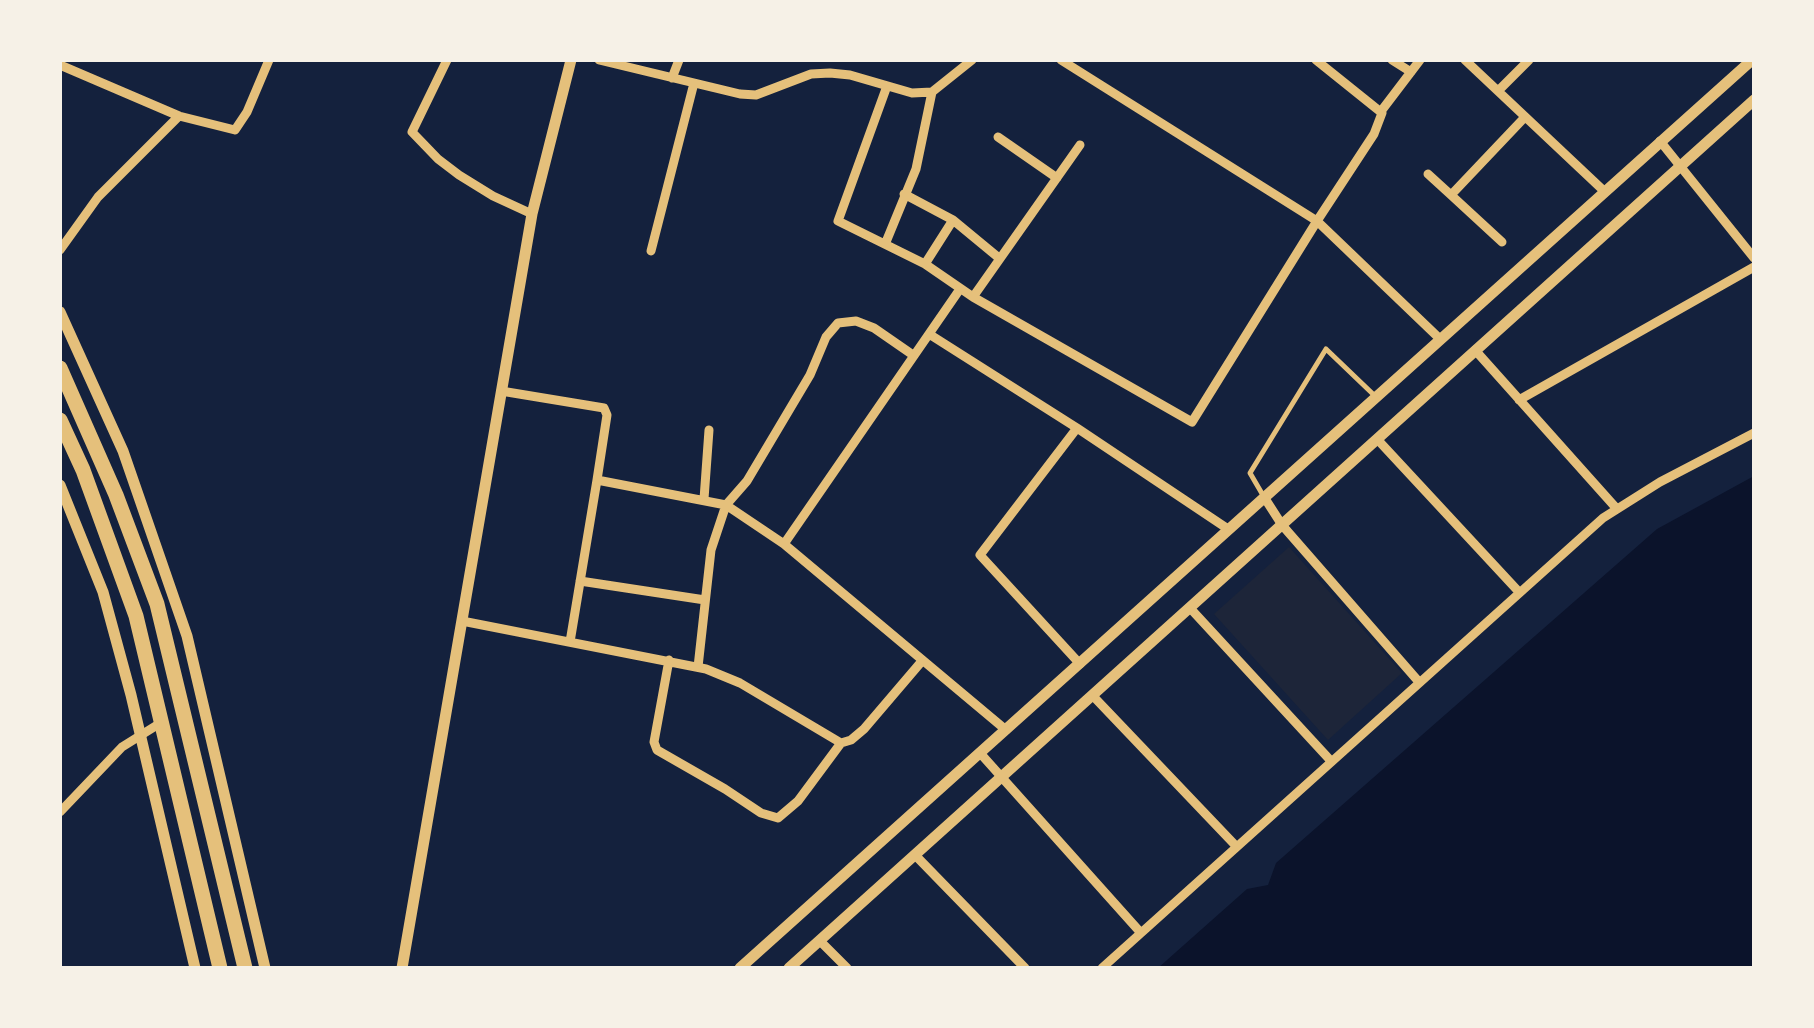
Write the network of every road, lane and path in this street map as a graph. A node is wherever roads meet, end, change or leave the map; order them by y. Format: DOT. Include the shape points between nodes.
graph roads {
  1 [pos="269,60"];
  2 [pos="447,60"];
  3 [pos="572,60"];
  4 [pos="599,60"];
  5 [pos="679,60"];
  6 [pos="812,60"];
  7 [pos="972,60"];
  8 [pos="1061,60"];
  9 [pos="1316,60"];
  10 [pos="1392,60"];
  11 [pos="1420,60"];
  12 [pos="1466,60"];
  13 [pos="1529,60"];
  14 [pos="1752,60"];
  15 [pos="60,64"];
  16 [pos="1411,72"];
  17 [pos="811,74"];
  18 [pos="672,78"];
  19 [pos="694,83"];
  20 [pos="887,86"];
  21 [pos="1498,91"];
  22 [pos="932,92"];
  23 [pos="1754,100"];
  24 [pos="1382,110"];
  25 [pos="179,116"];
  26 [pos="1526,117"];
  27 [pos="998,138"];
  28 [pos="1660,141"];
  29 [pos="1080,145"];
  30 [pos="1681,166"];
  31 [pos="1428,174"];
  32 [pos="1057,178"];
  33 [pos="1604,191"];
  34 [pos="904,194"];
  35 [pos="1451,196"];
  36 [pos="532,214"];
  37 [pos="953,220"];
  38 [pos="1317,221"];
  39 [pos="886,242"];
  40 [pos="1502,242"];
  41 [pos="60,250"];
  42 [pos="652,251"];
  43 [pos="999,258"];
  44 [pos="1754,258"];
  45 [pos="926,264"];
  46 [pos="1754,267"];
  47 [pos="960,289"];
  48 [pos="973,297"];
  49 [pos="60,312"];
  50 [pos="929,334"];
  51 [pos="1439,338"];
  52 [pos="1475,350"];
  53 [pos="914,355"];
  54 [pos="60,368"];
  55 [pos="501,391"];
  56 [pos="1375,396"];
  57 [pos="1519,400"];
  58 [pos="60,420"];
  59 [pos="1077,428"];
  60 [pos="709,430"];
  61 [pos="1754,433"];
  62 [pos="1376,439"];
  63 [pos="598,480"];
  64 [pos="60,485"];
  65 [pos="1264,497"];
  66 [pos="704,498"];
  67 [pos="726,504"];
  68 [pos="1617,509"];
  69 [pos="1282,525"];
  70 [pos="1228,530"];
  71 [pos="784,544"];
  72 [pos="580,580"];
  73 [pos="1520,592"];
  74 [pos="705,600"];
  75 [pos="1190,608"];
  76 [pos="462,621"];
  77 [pos="570,642"];
  78 [pos="669,660"];
  79 [pos="922,661"];
  80 [pos="1080,664"];
  81 [pos="698,667"];
  82 [pos="1420,682"];
  83 [pos="1093,696"];
  84 [pos="162,722"];
  85 [pos="1006,730"];
  86 [pos="140,735"];
  87 [pos="841,743"];
  88 [pos="980,753"];
  89 [pos="1332,761"];
  90 [pos="1002,778"];
  91 [pos="60,812"];
  92 [pos="1236,846"];
  93 [pos="916,856"];
  94 [pos="1140,932"];
  95 [pos="820,942"];
  96 [pos="195,968"];
  97 [pos="220,968"];
  98 [pos="245,968"];
  99 [pos="265,968"];
  100 [pos="402,968"];
  101 [pos="740,968"];
  102 [pos="789,968"];
  103 [pos="846,968"];
  104 [pos="1025,968"];
  105 [pos="1102,968"];
  1 -- 25 [label="street" via="236,130"];
  2 -- 36 [label="street" via="412,132 459,175"];
  3 -- 36 [label="street"];
  4 -- 18 [label="street"];
  5 -- 18 [label="street"];
  6 -- 17 [label="street"];
  7 -- 22 [label="street"];
  8 -- 38 [label="street"];
  9 -- 24 [label="street"];
  10 -- 16 [label="street"];
  11 -- 16 [label="street"];
  12 -- 21 [label="street"];
  13 -- 21 [label="street"];
  14 -- 28 [label="street"];
  15 -- 25 [label="street"];
  16 -- 24 [label="street"];
  17 -- 19 [label="street" via="756,94"];
  17 -- 20 [label="street" via="850,74"];
  18 -- 19 [label="street"];
  19 -- 42 [label="street"];
  20 -- 22 [label="street"];
  20 -- 39 [label="street" via="838,221"];
  21 -- 26 [label="street"];
  22 -- 34 [label="street"];
  23 -- 30 [label="street"];
  24 -- 38 [label="street" via="1374,134"];
  25 -- 41 [label="street" via="98,197"];
  26 -- 33 [label="street"];
  26 -- 35 [label="street"];
  27 -- 32 [label="street"];
  28 -- 30 [label="street"];
  28 -- 33 [label="street"];
  29 -- 32 [label="street"];
  30 -- 44 [label="street"];
  30 -- 52 [label="street"];
  31 -- 35 [label="street"];
  32 -- 43 [label="street"];
  33 -- 51 [label="street"];
  34 -- 37 [label="street"];
  34 -- 39 [label="street"];
  35 -- 40 [label="street"];
  36 -- 55 [label="street"];
  37 -- 43 [label="street"];
  37 -- 45 [label="street"];
  38 -- 48 [label="street" via="1192,422"];
  38 -- 51 [label="street"];
  39 -- 45 [label="street"];
  43 -- 48 [label="street"];
  45 -- 47 [label="street"];
  46 -- 57 [label="street"];
  47 -- 48 [label="street"];
  47 -- 50 [label="street"];
  49 -- 99 [label="street" via="122,451 187,636"];
  50 -- 53 [label="street"];
  50 -- 59 [label="street"];
  51 -- 56 [label="street"];
  52 -- 57 [label="street"];
  52 -- 62 [label="street"];
  53 -- 67 [label="street" via="874,328 838,323 748,481"];
  53 -- 71 [label="street"];
  54 -- 98 [label="highway" via="157,604"];
  55 -- 63 [label="street" via="604,408"];
  55 -- 76 [label="street"];
  56 -- 65 [label="street"];
  56 -- 65 [label="lane" via="1326,349 1250,473"];
  57 -- 68 [label="street"];
  58 -- 84 [label="highway" via="136,616"];
  59 -- 70 [label="street"];
  59 -- 80 [label="street" via="980,555"];
  60 -- 66 [label="street"];
  61 -- 68 [label="street"];
  62 -- 69 [label="street"];
  62 -- 73 [label="street"];
  63 -- 66 [label="street"];
  63 -- 72 [label="street"];
  64 -- 86 [label="street" via="102,592"];
  65 -- 69 [label="street"];
  65 -- 70 [label="street"];
  66 -- 67 [label="street"];
  67 -- 71 [label="street"];
  67 -- 74 [label="street"];
  68 -- 73 [label="street"];
  69 -- 75 [label="street"];
  69 -- 82 [label="street"];
  70 -- 80 [label="street"];
  71 -- 79 [label="street"];
  72 -- 74 [label="street"];
  72 -- 77 [label="street"];
  73 -- 82 [label="street"];
  74 -- 81 [label="street"];
  75 -- 83 [label="street"];
  75 -- 89 [label="street"];
  76 -- 77 [label="street"];
  76 -- 100 [label="street"];
  77 -- 78 [label="street"];
  78 -- 81 [label="street"];
  78 -- 87 [label="street" via="657,750 761,813 778,818 798,802"];
  79 -- 85 [label="street"];
  79 -- 87 [label="street" via="864,728"];
  80 -- 85 [label="street"];
  81 -- 87 [label="street" via="740,683"];
  82 -- 89 [label="street"];
  83 -- 90 [label="street"];
  83 -- 92 [label="street"];
  84 -- 86 [label="street"];
  84 -- 97 [label="highway"];
  85 -- 88 [label="street"];
  86 -- 91 [label="street"];
  86 -- 96 [label="street"];
  88 -- 90 [label="street"];
  88 -- 101 [label="street"];
  89 -- 92 [label="street"];
  90 -- 93 [label="street"];
  90 -- 94 [label="street"];
  92 -- 94 [label="street"];
  93 -- 95 [label="street"];
  93 -- 104 [label="street"];
  94 -- 105 [label="street"];
  95 -- 102 [label="street"];
  95 -- 103 [label="street"];
}
